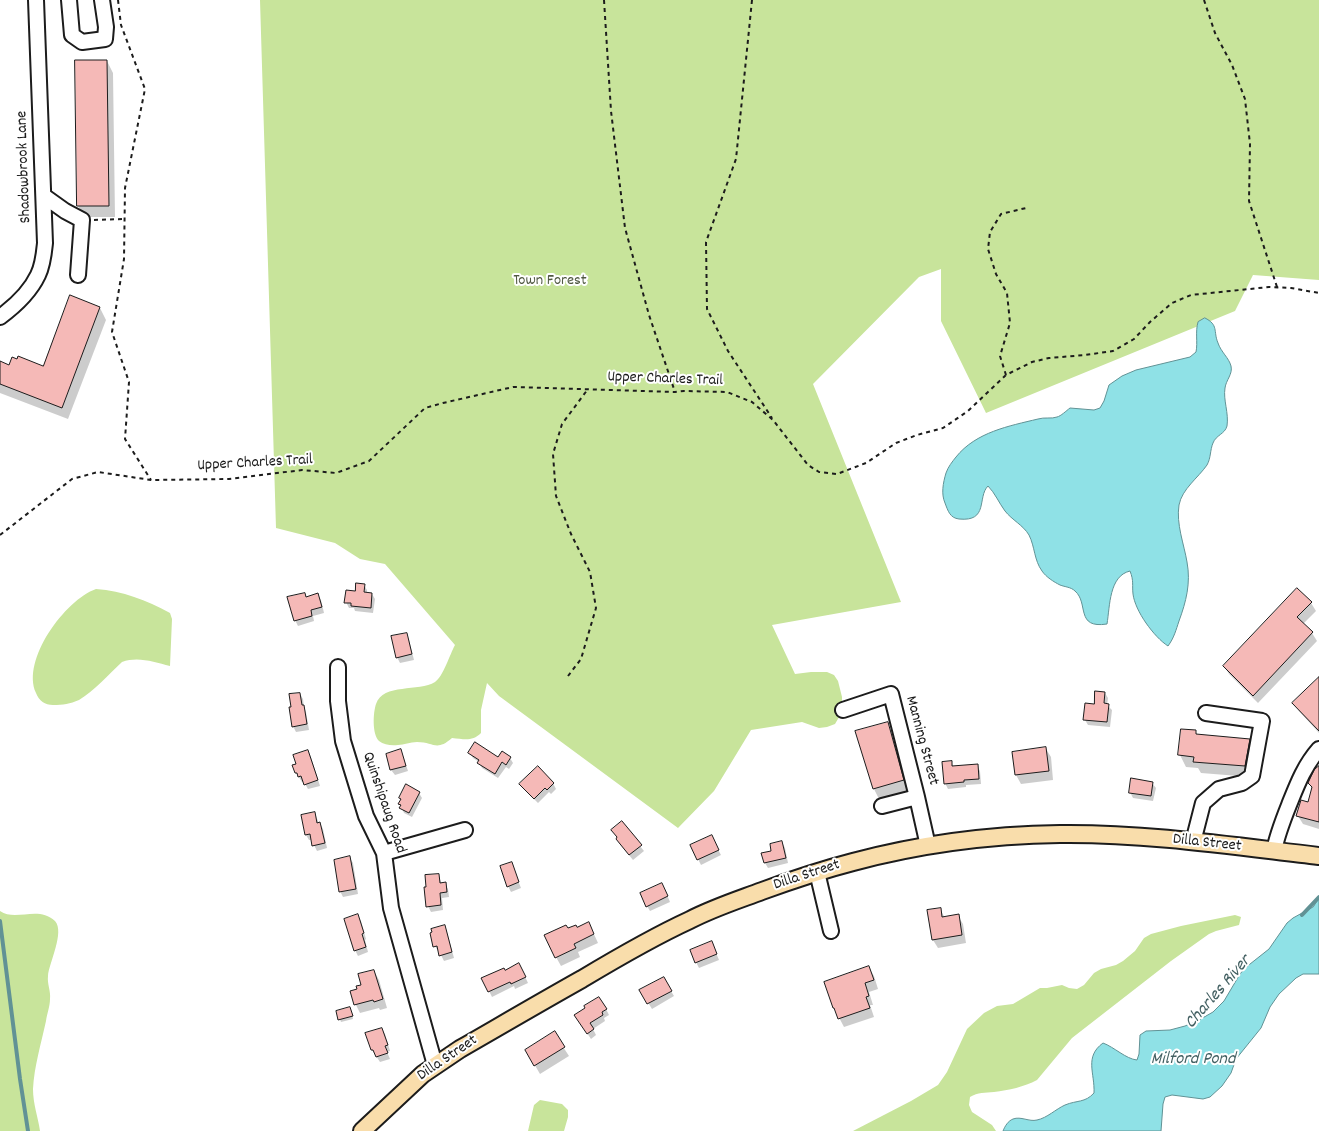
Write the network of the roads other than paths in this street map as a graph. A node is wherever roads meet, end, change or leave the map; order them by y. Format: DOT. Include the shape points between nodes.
graph roads {
  1 [pos="36,0"];
  2 [pos="69,0"];
  3 [pos="102,0"];
  4 [pos="44,196"];
  5 [pos="78,275"];
  6 [pos="0,317"];
  7 [pos="338,667"];
  8 [pos="842,710"];
  9 [pos="1206,713"];
  10 [pos="1319,749"];
  11 [pos="917,796"];
  12 [pos="882,806"];
  13 [pos="465,830"];
  14 [pos="1193,842"];
  15 [pos="928,846"];
  16 [pos="1274,851"];
  17 [pos="384,854"];
  18 [pos="1319,856"];
  19 [pos="817,872"];
  20 [pos="831,931"];
  21 [pos="435,1065"];
  22 [pos="362,1131"];
  1 -- 4 [label="street, Shadowbrook Lane"];
  2 -- 3 [label="street" via="72,34 82,42 105,39"];
  4 -- 5 [label="street" via="82,220"];
  4 -- 6 [label="street, Shadowbrook Lane" via="45,243 38,275 25,294"];
  7 -- 17 [label="street, Quinshipaug Road" via="343,741 366,816"];
  8 -- 11 [label="street, Manning Street" via="891,694"];
  9 -- 14 [label="street" via="1262,721 1252,776 1242,783 1219,789 1204,803"];
  10 -- 16 [label="street" via="1301,775"];
  11 -- 12 [label="street"];
  11 -- 15 [label="street, Manning Street"];
  13 -- 17 [label="street"];
  14 -- 15 [label="main road, Dilla Street" via="1063,834"];
  14 -- 16 [label="main road, Dilla Street"];
  15 -- 19 [label="main road, Dilla Street" via="870,857"];
  16 -- 18 [label="main road, Dilla Street"];
  17 -- 21 [label="street, Quinshipaug Road" via="391,908"];
  19 -- 20 [label="street"];
  19 -- 21 [label="main road, Dilla Street" via="690,919 620,956"];
  21 -- 22 [label="main road, Dilla Street"];
}
